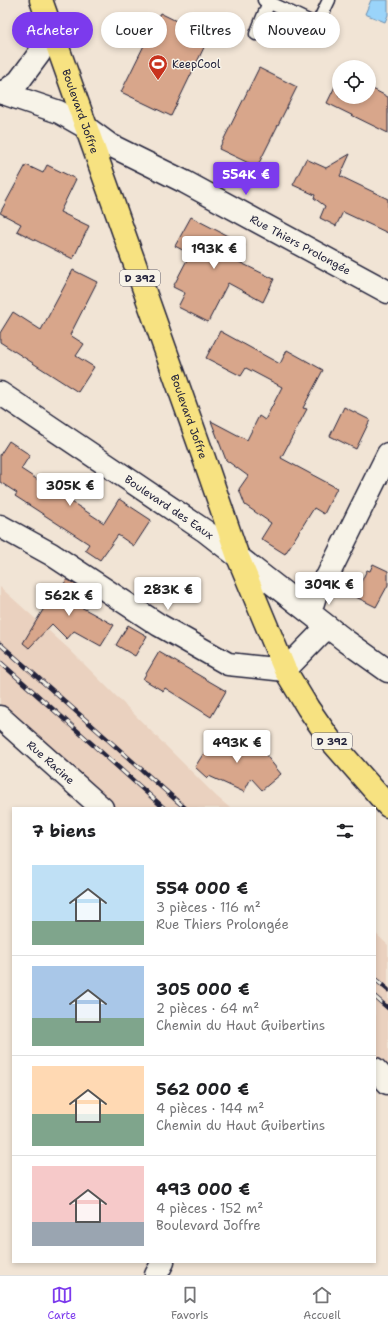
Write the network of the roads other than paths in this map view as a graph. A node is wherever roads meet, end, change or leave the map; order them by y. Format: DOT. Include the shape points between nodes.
graph roads {
  1 [pos="41,0"];
  2 [pos="328,0"];
  3 [pos="267,1"];
  4 [pos="45,12"];
  5 [pos="263,12"];
  6 [pos="42,48"];
  7 [pos="58,48"];
  8 [pos="1,93"];
  9 [pos="87,128"];
  10 [pos="388,292"];
  11 [pos="0,393"];
  12 [pos="388,454"];
  13 [pos="0,526"];
  14 [pos="238,557"];
  15 [pos="310,612"];
  16 [pos="327,626"];
  17 [pos="286,670"];
  18 [pos="388,671"];
  19 [pos="0,717"];
  20 [pos="388,806"];
  21 [pos="101,807"];
  22 [pos="376,1070"];
  23 [pos="388,1083"];
  24 [pos="162,1263"];
  25 [pos="156,1275"];
  1 -- 4 [label="main road, Boulevard Joffre / D 392"];
  2 -- 3 [label="lane" via="317,25"];
  3 -- 5 [label="lane"];
  6 -- 8 [label="street" via="19,81"];
  7 -- 9 [label="main road, Boulevard Joffre / D 392"];
  8 -- 9 [label="street, Rue Thiers Prolongée" via="59,112"];
  9 -- 10 [label="street, Rue Thiers Prolongée" via="110,145 185,182"];
  9 -- 14 [label="main road, Boulevard Joffre / D 392"];
  11 -- 14 [label="street, Boulevard des Eaux" via="186,518"];
  12 -- 15 [label="street" via="327,577 318,587"];
  13 -- 17 [label="street" via="51,554 159,626 228,664"];
  14 -- 15 [label="street, Boulevard des Eaux"];
  14 -- 17 [label="main road, Boulevard Joffre / D 392"];
  15 -- 16 [label="street, Boulevard des Eaux"];
  16 -- 17 [label="street"];
  16 -- 18 [label="street, Boulevard des Eaux"];
  17 -- 20 [label="main road, Boulevard Joffre / D 392" via="331,741"];
  19 -- 21 [label="street, Rue Racine"];
  22 -- 23 [label="street"];
  24 -- 25 [label="street"];
}
